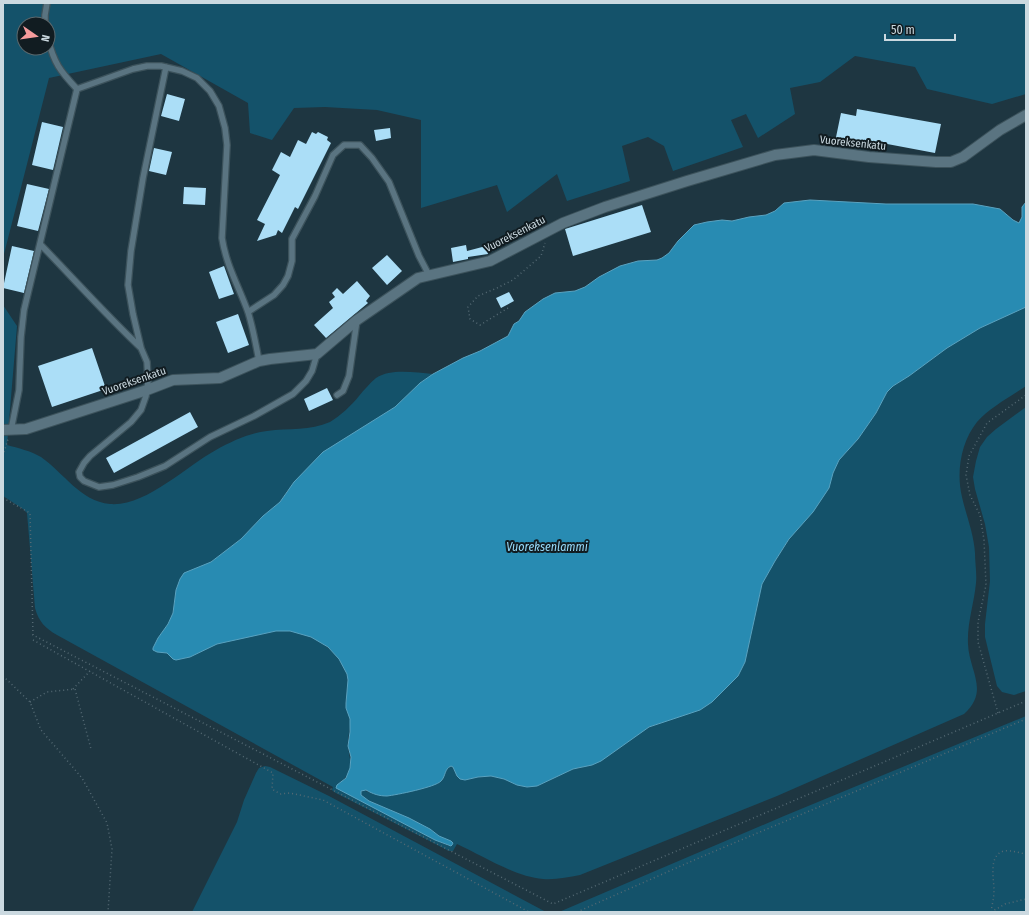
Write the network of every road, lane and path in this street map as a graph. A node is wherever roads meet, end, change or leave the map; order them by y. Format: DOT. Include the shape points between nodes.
graph roads {
  1 [pos="47,3"];
  2 [pos="45,16"];
  3 [pos="52,56"];
  4 [pos="166,67"];
  5 [pos="77,89"];
  6 [pos="1026,115"];
  7 [pos="549,230"];
  8 [pos="41,245"];
  9 [pos="429,275"];
  10 [pos="508,308"];
  11 [pos="248,312"];
  12 [pos="357,320"];
  13 [pos="142,348"];
  14 [pos="317,354"];
  15 [pos="259,361"];
  16 [pos="147,390"];
  17 [pos="337,394"];
  18 [pos="1026,395"];
  19 [pos="7,430"];
  20 [pos="3,456"];
  21 [pos="3,498"];
  22 [pos="33,640"];
  23 [pos="90,671"];
  24 [pos="3,676"];
  25 [pos="73,689"];
  26 [pos="1026,701"];
  27 [pos="30,702"];
  28 [pos="998,713"];
  29 [pos="1026,719"];
  30 [pos="91,749"];
  31 [pos="1026,854"];
  32 [pos="1026,899"];
  33 [pos="108,912"];
  34 [pos="529,912"];
  35 [pos="577,912"];
  36 [pos="991,912"];
  1 -- 2 [label="lane"];
  3 -- 5 [label="lane" via="62,73"];
  4 -- 5 [label="lane" via="147,66 132,69"];
  4 -- 11 [label="lane" via="197,78 210,91 218,106 227,145 222,238 226,257"];
  4 -- 13 [label="lane" via="143,178 128,278 133,314"];
  5 -- 8 [label="lane"];
  6 -- 7 [label="street, Vuoreksenkatu" via="963,157 951,162 869,157 814,150 776,155 605,207"];
  7 -- 9 [label="street, Vuoreksenkatu" via="490,261"];
  7 -- 10 [label="path" via="541,256 513,280 478,296 468,307 470,319 480,325"];
  8 -- 13 [label="lane"];
  8 -- 19 [label="lane" via="24,310 19,390"];
  9 -- 11 [label="lane" via="382,171 360,145 344,145 333,155 292,239 292,261 283,285 274,295"];
  9 -- 12 [label="street, Vuoreksenkatu" via="418,278"];
  11 -- 15 [label="lane"];
  12 -- 14 [label="street, Vuoreksenkatu"];
  12 -- 17 [label="lane" via="348,380 343,391"];
  13 -- 16 [label="lane" via="147,362"];
  14 -- 15 [label="street, Vuoreksenkatu"];
  14 -- 16 [label="lane" via="306,382 293,394 210,437 165,466 113,485 100,487 84,481 80,478 79,472 84,463 132,422 144,403"];
  15 -- 16 [label="street, Vuoreksenkatu" via="220,378 173,380"];
  16 -- 19 [label="street, Vuoreksenkatu" via="26,429"];
  18 -- 28 [label="path" via="987,423 969,456 966,475 970,495 980,515 984,540 986,585 978,622 978,642"];
  19 -- 20 [label="path"];
  21 -- 28 [label="path" via="30,514 33,635 554,904"];
  22 -- 23 [label="path"];
  23 -- 25 [label="path"];
  23 -- 34 [label="path" via="273,773 272,789 280,794 290,793 323,800"];
  24 -- 27 [label="path"];
  25 -- 27 [label="path" via="48,692"];
  25 -- 30 [label="path"];
  26 -- 28 [label="path"];
  27 -- 33 [label="path" via="42,730 82,778 107,823 112,849"];
  29 -- 35 [label="path"];
  31 -- 36 [label="path" via="1004,851 994,862 994,896"];
  32 -- 36 [label="path" via="1005,904"];
}
